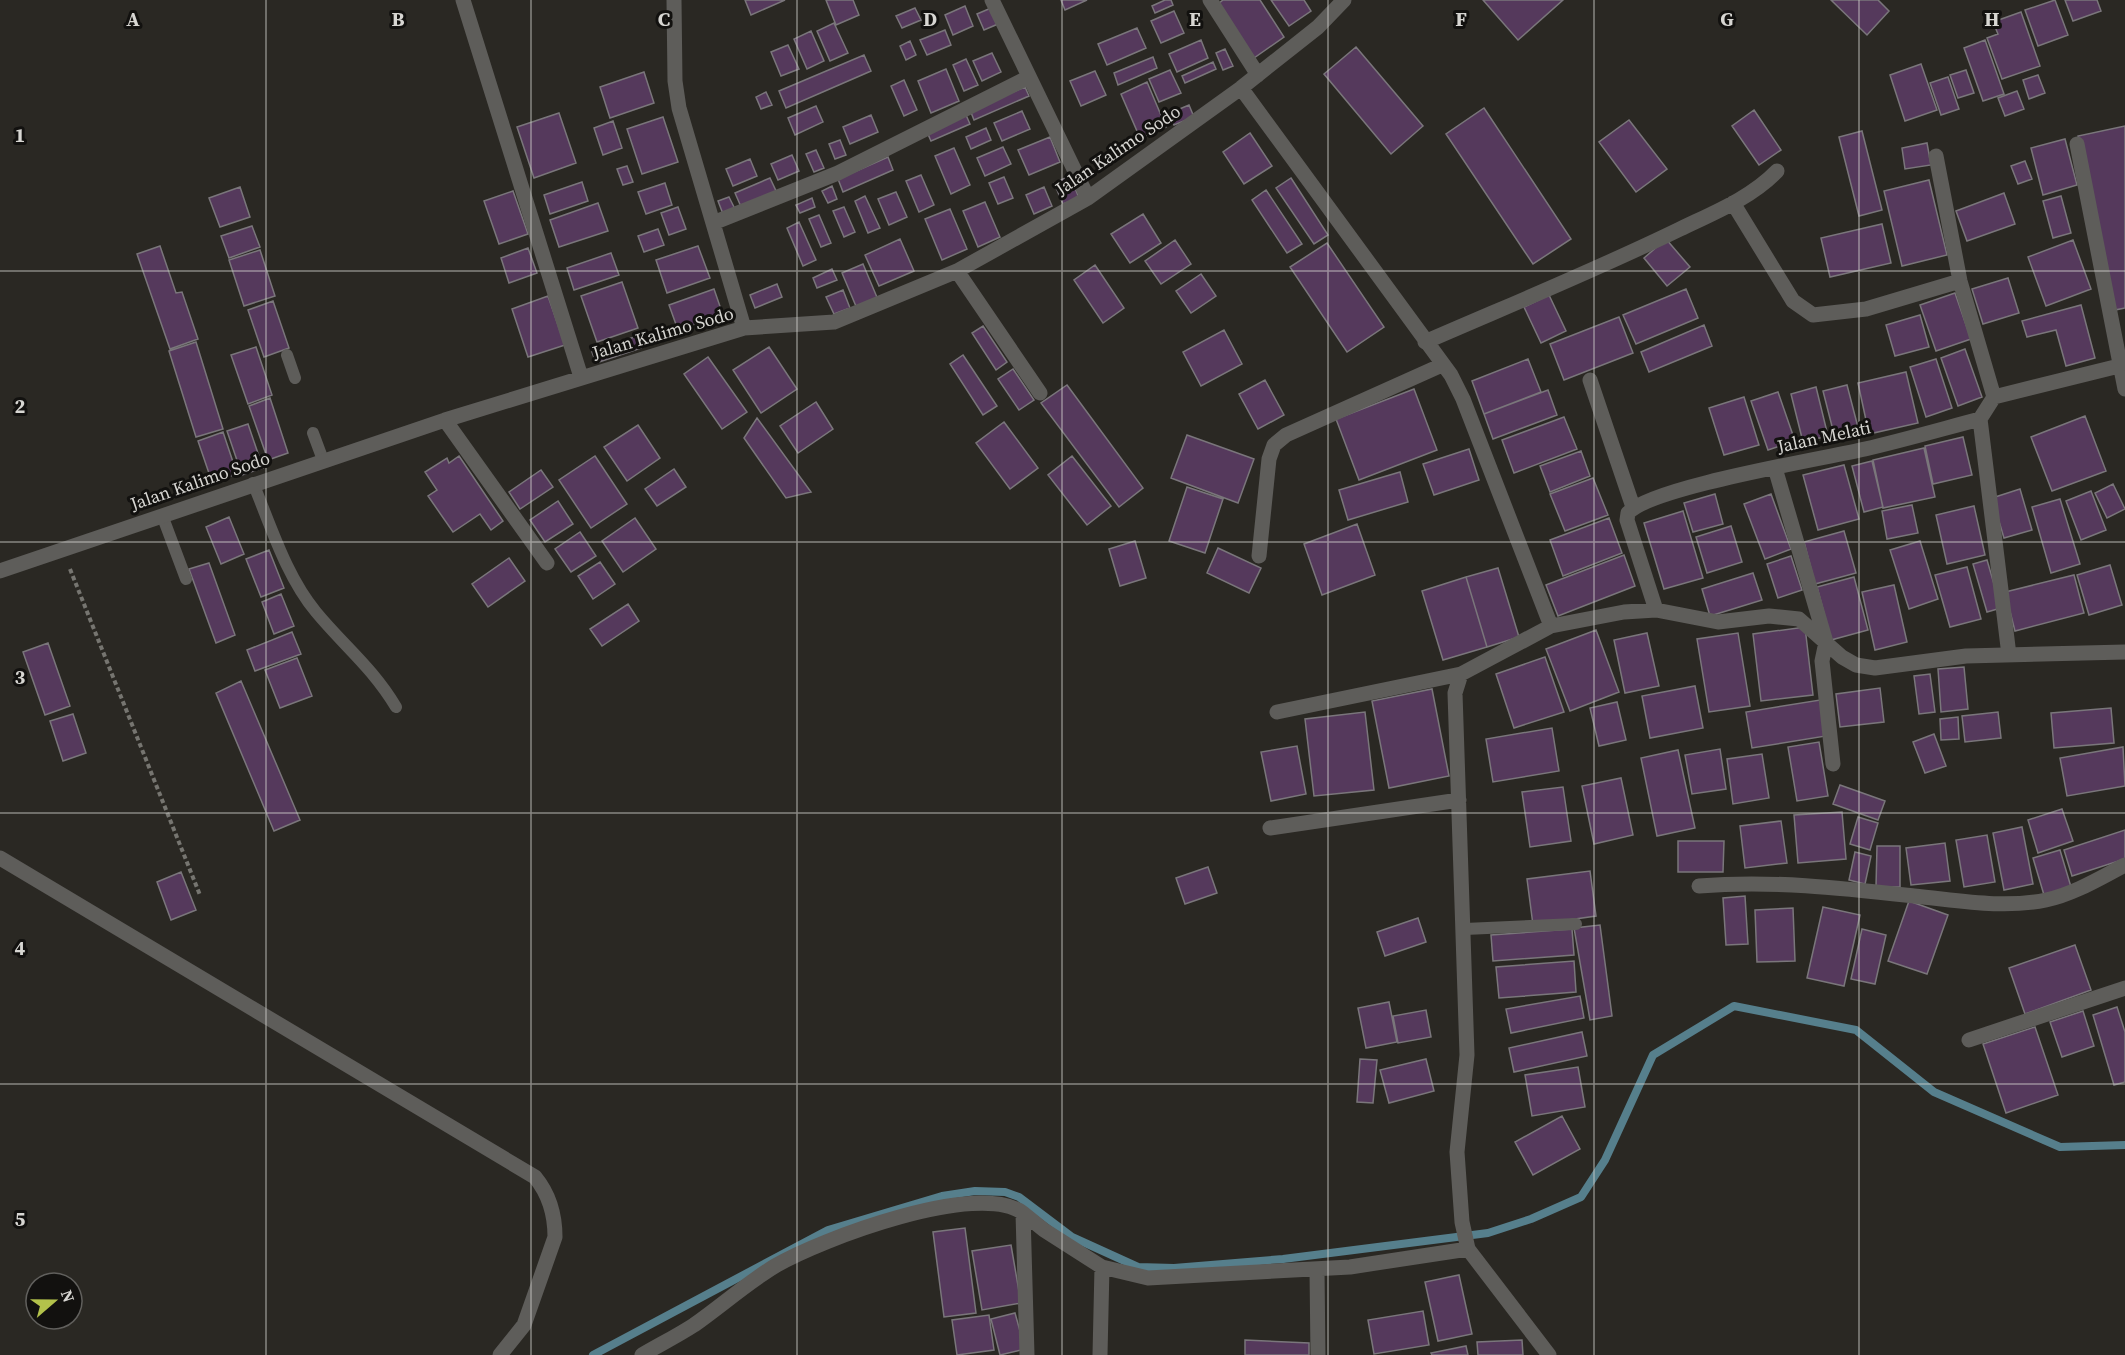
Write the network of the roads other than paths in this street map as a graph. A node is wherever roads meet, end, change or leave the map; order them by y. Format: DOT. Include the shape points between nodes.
graph roads {
  1 [pos="462,0"];
  2 [pos="674,0"];
  3 [pos="992,0"];
  4 [pos="1209,0"];
  5 [pos="1344,0"];
  6 [pos="1258,75"];
  7 [pos="1029,77"];
  8 [pos="1241,88"];
  9 [pos="2077,144"];
  10 [pos="1936,156"];
  11 [pos="1777,171"];
  12 [pos="1088,198"];
  13 [pos="1733,203"];
  14 [pos="713,223"];
  15 [pos="957,271"];
  16 [pos="1960,281"];
  17 [pos="744,328"];
  18 [pos="1425,342"];
  19 [pos="287,355"];
  20 [pos="2119,366"];
  21 [pos="1446,370"];
  22 [pos="581,377"];
  23 [pos="295,378"];
  24 [pos="1590,380"];
  25 [pos="2125,389"];
  26 [pos="1040,393"];
  27 [pos="1994,397"];
  28 [pos="1980,419"];
  29 [pos="445,420"];
  30 [pos="313,433"];
  31 [pos="322,460"];
  32 [pos="1775,468"];
  33 [pos="253,483"];
  34 [pos="1633,507"];
  35 [pos="162,515"];
  36 [pos="1259,556"];
  37 [pos="547,564"];
  38 [pos="0,571"];
  39 [pos="186,579"];
  40 [pos="1656,610"];
  41 [pos="1551,626"];
  42 [pos="1826,642"];
  43 [pos="2125,652"];
  44 [pos="2009,655"];
  45 [pos="1461,674"];
  46 [pos="396,707"];
  47 [pos="1277,712"];
  48 [pos="1833,764"];
  49 [pos="1460,800"];
  50 [pos="1270,828"];
  51 [pos="0,858"];
  52 [pos="2125,865"];
  53 [pos="1699,886"];
  54 [pos="1576,924"];
  55 [pos="1465,929"];
  56 [pos="2125,988"];
  57 [pos="1969,1040"];
  58 [pos="1023,1213"];
  59 [pos="1467,1245"];
  60 [pos="1102,1268"];
  61 [pos="1317,1270"];
  62 [pos="500,1355"];
  63 [pos="642,1355"];
  64 [pos="1027,1355"];
  65 [pos="1100,1355"];
  66 [pos="1318,1355"];
  67 [pos="1549,1355"];
  1 -- 22 [label="street"];
  2 -- 14 [label="street" via="675,81"];
  3 -- 7 [label="street"];
  4 -- 6 [label="street"];
  5 -- 6 [label="street, Jalan Kalimo Sodo" via="1318,27"];
  6 -- 8 [label="street, Jalan Kalimo Sodo"];
  7 -- 12 [label="street"];
  7 -- 14 [label="street" via="838,173"];
  8 -- 12 [label="street, Jalan Kalimo Sodo"];
  8 -- 18 [label="street"];
  9 -- 20 [label="street"];
  10 -- 16 [label="street"];
  11 -- 13 [label="street"];
  12 -- 15 [label="street, Jalan Kalimo Sodo"];
  13 -- 16 [label="street" via="1793,301 1813,315 1866,309"];
  13 -- 18 [label="street" via="1645,247"];
  14 -- 17 [label="street"];
  15 -- 17 [label="street, Jalan Kalimo Sodo" via="834,322"];
  15 -- 26 [label="street"];
  16 -- 27 [label="street"];
  17 -- 22 [label="street, Jalan Kalimo Sodo"];
  18 -- 21 [label="street"];
  19 -- 23 [label="lane"];
  20 -- 25 [label="street"];
  20 -- 27 [label="street"];
  21 -- 36 [label="street" via="1286,435 1274,445 1261,515"];
  21 -- 41 [label="street" via="1463,399"];
  22 -- 29 [label="street, Jalan Kalimo Sodo"];
  24 -- 34 [label="street"];
  27 -- 28 [label="street"];
  28 -- 32 [label="street, Jalan Melati"];
  28 -- 44 [label="street"];
  29 -- 31 [label="street, Jalan Kalimo Sodo"];
  29 -- 37 [label="street"];
  30 -- 31 [label="lane"];
  31 -- 33 [label="street, Jalan Kalimo Sodo"];
  32 -- 34 [label="street, Jalan Melati"];
  32 -- 42 [label="street"];
  33 -- 35 [label="street, Jalan Kalimo Sodo"];
  33 -- 46 [label="lane" via="302,594 372,670"];
  34 -- 40 [label="street" via="1627,520"];
  35 -- 38 [label="street, Jalan Kalimo Sodo"];
  35 -- 39 [label="lane"];
  40 -- 41 [label="street"];
  40 -- 42 [label="street" via="1718,622 1769,616 1798,619"];
  41 -- 45 [label="street"];
  42 -- 44 [label="street" via="1856,665 1875,668 1966,656"];
  42 -- 48 [label="street" via="1822,661"];
  43 -- 44 [label="street"];
  45 -- 47 [label="street"];
  45 -- 49 [label="street" via="1455,693"];
  49 -- 50 [label="street"];
  49 -- 55 [label="street"];
  51 -- 62 [label="street" via="535,1177 549,1201 555,1237 524,1324"];
  52 -- 53 [label="street" via="2045,900 1985,904 1781,884"];
  54 -- 55 [label="lane"];
  55 -- 59 [label="street" via="1467,1055 1457,1152"];
  56 -- 57 [label="street"];
  58 -- 60 [label="street"];
  58 -- 63 [label="street" via="1004,1203 936,1208 819,1245 776,1266 693,1325"];
  58 -- 64 [label="street"];
  59 -- 61 [label="street"];
  59 -- 67 [label="street"];
  60 -- 61 [label="street" via="1148,1278"];
  60 -- 65 [label="street"];
  61 -- 66 [label="street"];
}
